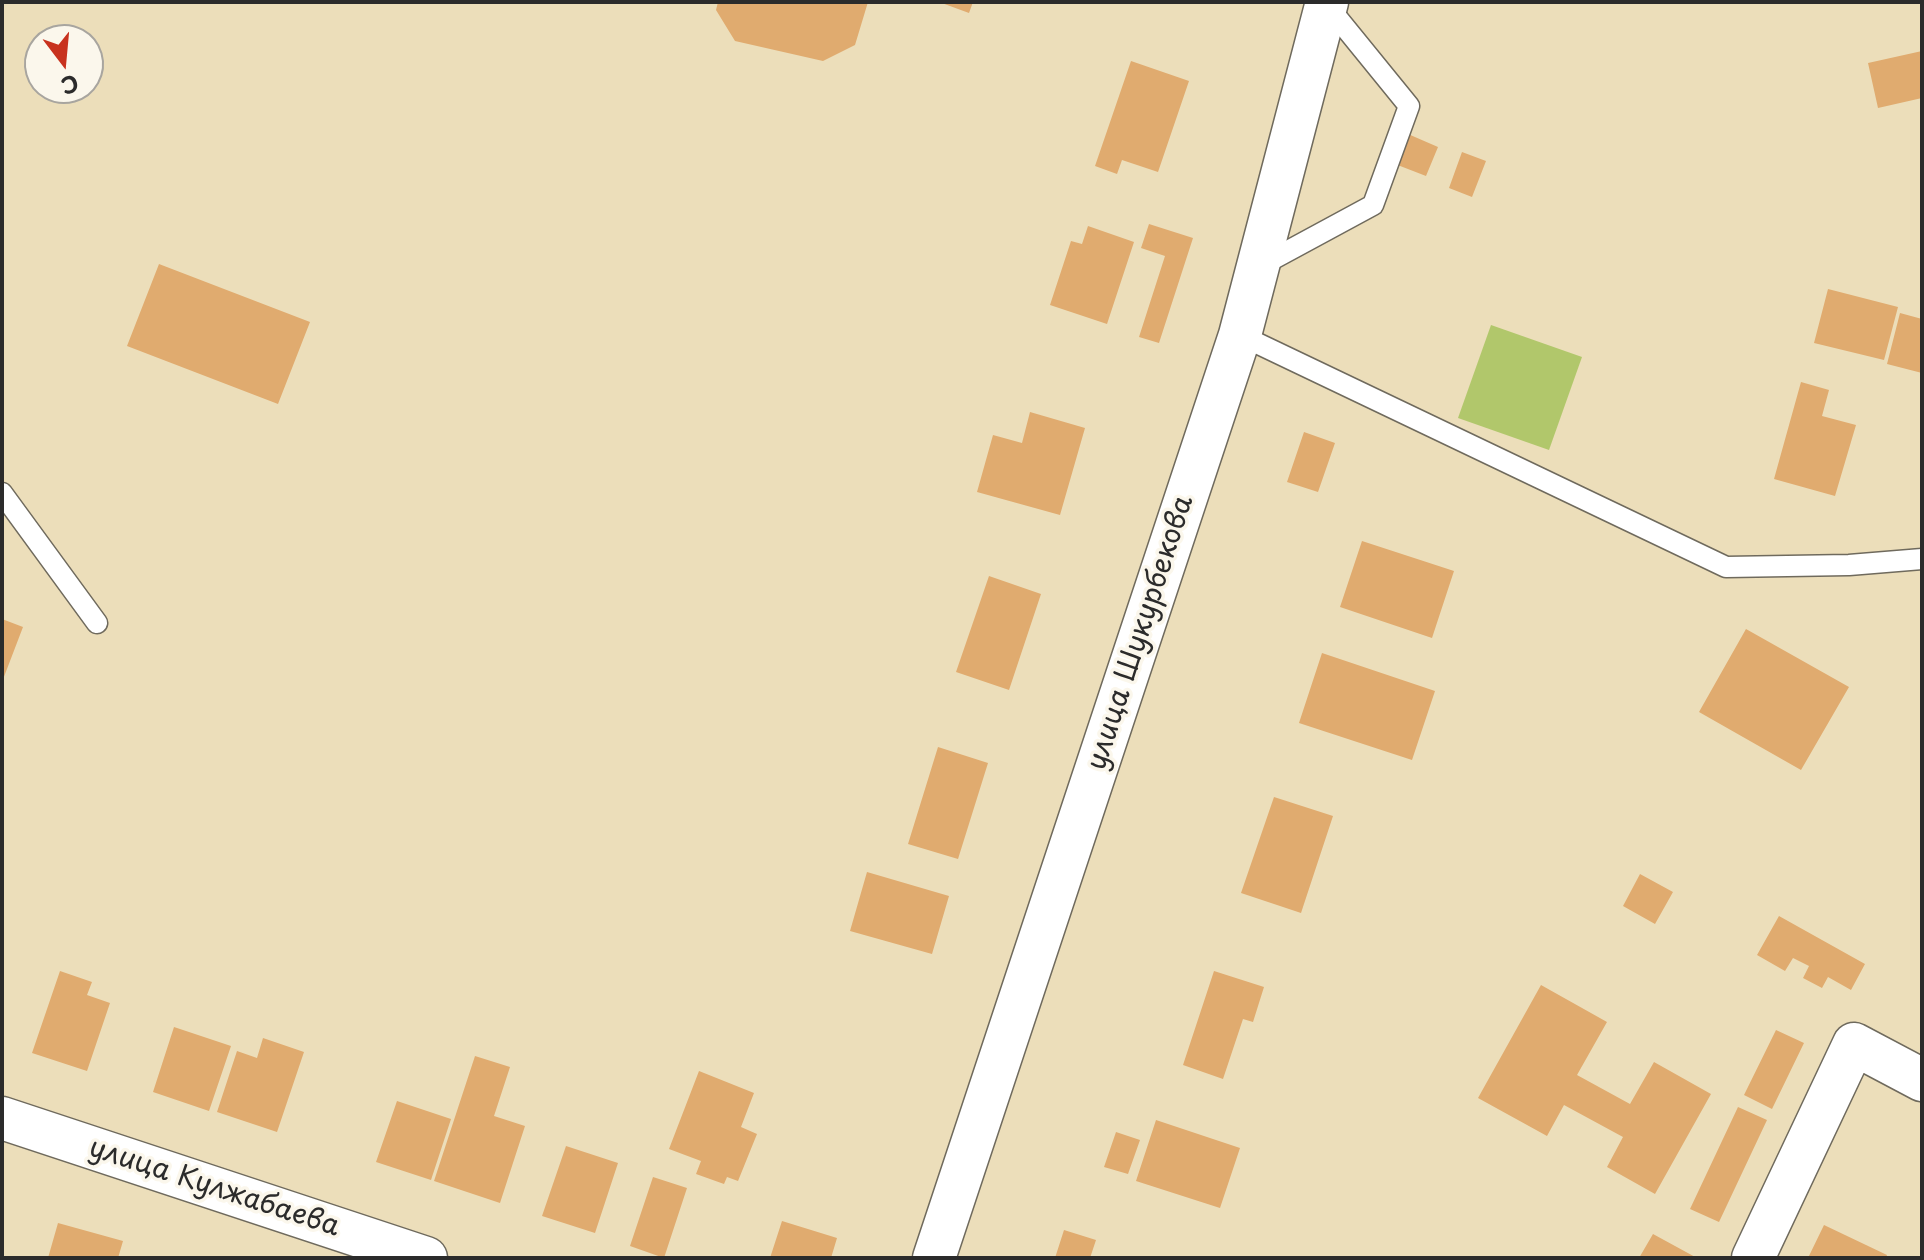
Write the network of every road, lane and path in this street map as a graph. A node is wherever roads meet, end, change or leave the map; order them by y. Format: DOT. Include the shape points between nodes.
graph roads {
  1 [pos="1326,3"];
  2 [pos="1258,267"];
  3 [pos="1240,335"];
  4 [pos="2,493"];
  5 [pos="1922,559"];
  6 [pos="97,623"];
  7 [pos="1922,1080"];
  8 [pos="2,1118"];
  9 [pos="426,1258"];
  10 [pos="934,1258"];
  11 [pos="1753,1258"];
  1 -- 2 [label="street, улица Шукурбекова"];
  1 -- 2 [label="lane" via="1409,106 1373,205"];
  2 -- 3 [label="street, улица Шукурбекова"];
  3 -- 5 [label="lane" via="1726,567"];
  3 -- 10 [label="street, улица Шукурбекова"];
  4 -- 6 [label="lane"];
  7 -- 11 [label="street" via="1854,1044"];
  8 -- 9 [label="street, улица Кулжабаева"];
}
